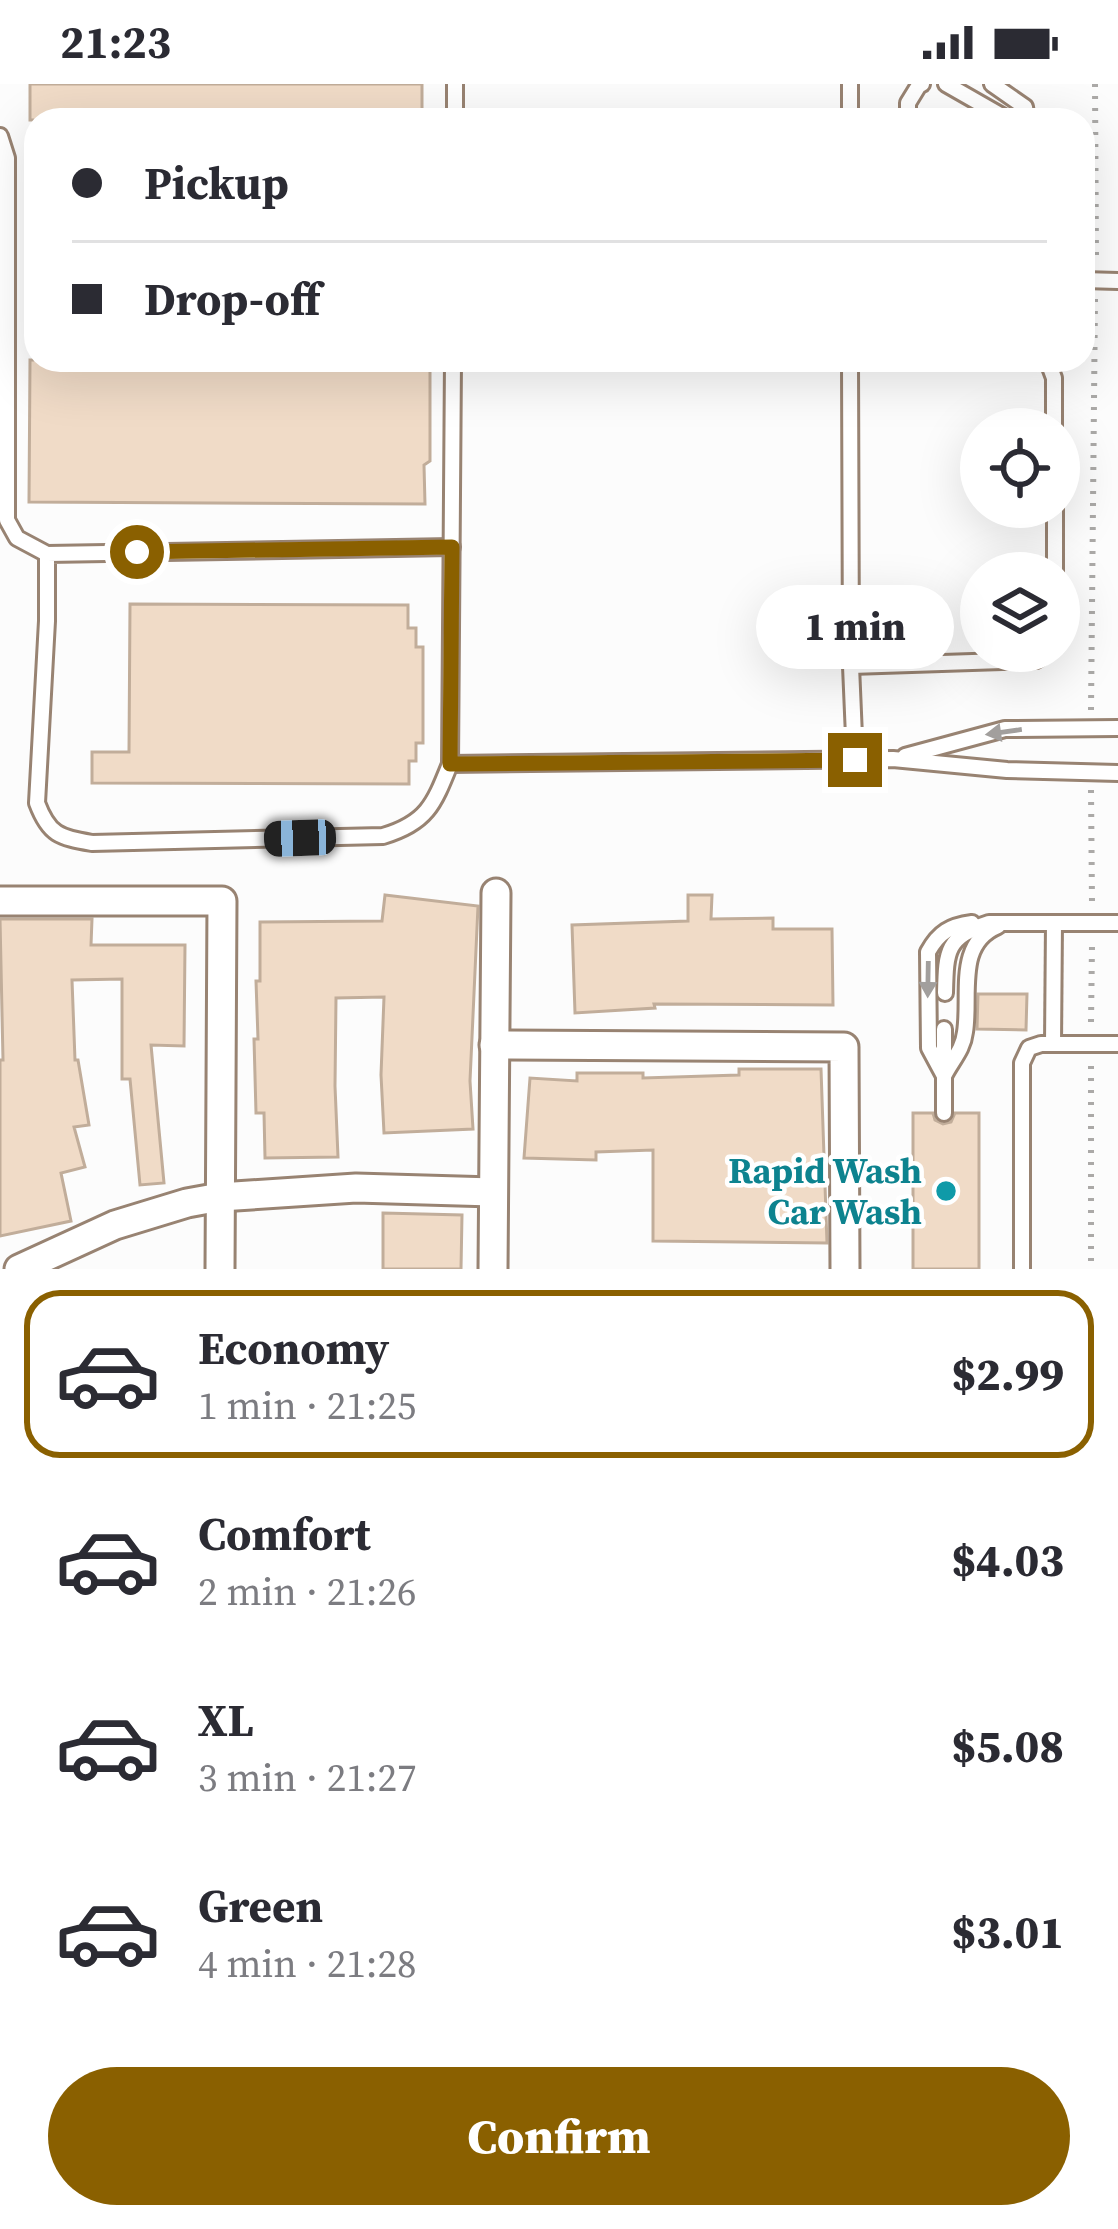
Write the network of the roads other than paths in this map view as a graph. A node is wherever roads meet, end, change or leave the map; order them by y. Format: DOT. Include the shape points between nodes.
graph roads {
  1 [pos="946,84"];
  2 [pos="992,84"];
  3 [pos="988,108"];
  4 [pos="1025,108"];
  5 [pos="0,136"];
  6 [pos="453,372"];
  7 [pos="850,372"];
  8 [pos="1050,372"];
  9 [pos="1054,408"];
  10 [pos="452,547"];
  11 [pos="47,554"];
  12 [pos="960,663"];
  13 [pos="851,667"];
  14 [pos="1118,728"];
  15 [pos="855,760"];
  16 [pos="893,760"];
  17 [pos="450,764"];
  18 [pos="1118,773"];
  19 [pos="496,893"];
  20 [pos="0,901"];
  21 [pos="989,923"];
  22 [pos="1006,923"];
  23 [pos="1054,923"];
  24 [pos="1118,923"];
  25 [pos="945,993"];
  26 [pos="944,1029"];
  27 [pos="1053,1044"];
  28 [pos="1118,1044"];
  29 [pos="494,1045"];
  30 [pos="944,1076"];
  31 [pos="944,1113"];
  32 [pos="494,1192"];
  33 [pos="220,1197"];
  34 [pos="19,1269"];
  35 [pos="220,1269"];
  36 [pos="493,1269"];
  37 [pos="845,1269"];
  38 [pos="1022,1269"];
  1 -- 3 [label="lane"];
  2 -- 4 [label="lane"];
  5 -- 11 [label="lane" via="7,158 7,520 17,538"];
  6 -- 10 [label="lane"];
  7 -- 13 [label="lane"];
  8 -- 9 [label="lane"];
  10 -- 11 [label="lane"];
  10 -- 17 [label="lane"];
  11 -- 17 [label="lane" via="37,803 62,838 382,836 408,828 433,806"];
  12 -- 13 [label="lane"];
  13 -- 15 [label="lane"];
  14 -- 16 [label="lane, one-way" via="1005,729"];
  15 -- 16 [label="lane"];
  15 -- 17 [label="lane"];
  16 -- 18 [label="lane"];
  19 -- 29 [label="street"];
  20 -- 33 [label="street" via="222,901"];
  21 -- 22 [label="lane"];
  21 -- 25 [label="lane" via="953,941"];
  21 -- 30 [label="lane, one-way" via="949,928 928,952 929,1048"];
  22 -- 23 [label="lane"];
  22 -- 30 [label="lane" via="977,941 968,962 962,1049"];
  23 -- 24 [label="lane"];
  23 -- 27 [label="lane"];
  26 -- 30 [label="lane"];
  27 -- 28 [label="lane"];
  27 -- 38 [label="lane" via="1029,1048 1022,1063"];
  29 -- 32 [label="street"];
  29 -- 37 [label="street" via="844,1047"];
  30 -- 31 [label="lane"];
  32 -- 33 [label="street" via="356,1188"];
  32 -- 36 [label="street"];
  33 -- 34 [label="street" via="115,1225"];
  33 -- 35 [label="street"];
}
